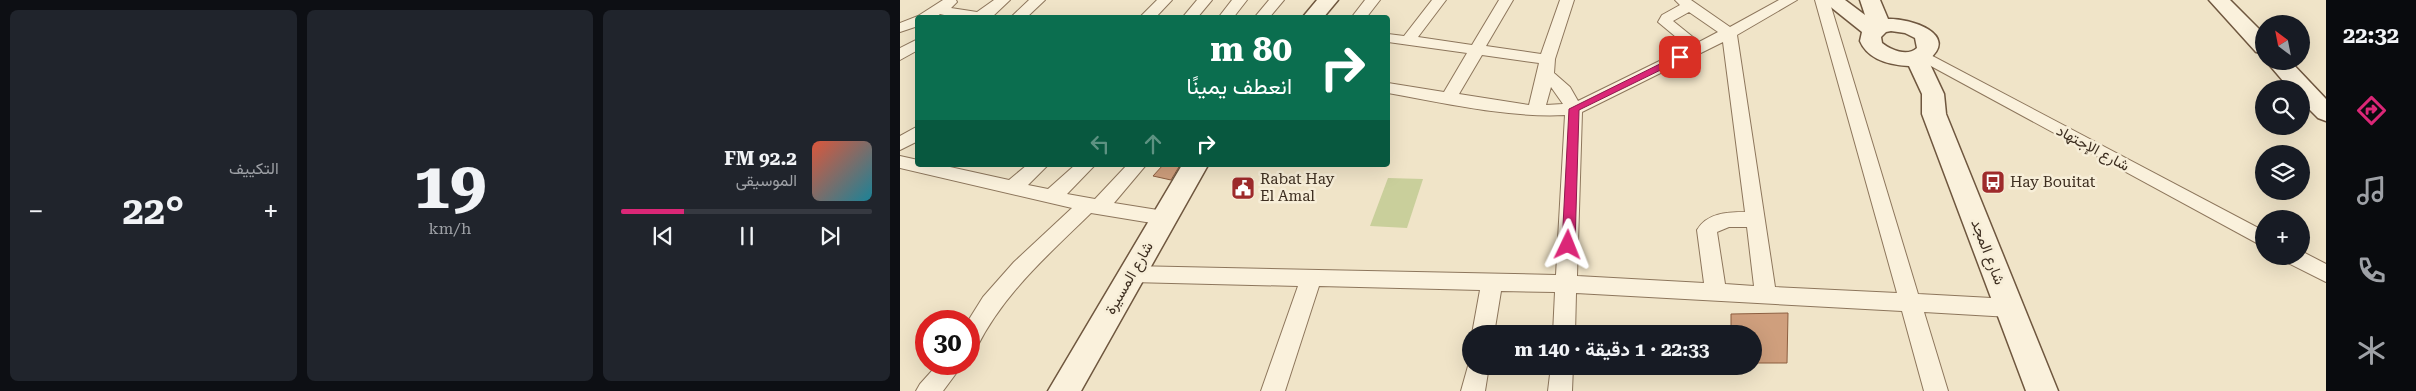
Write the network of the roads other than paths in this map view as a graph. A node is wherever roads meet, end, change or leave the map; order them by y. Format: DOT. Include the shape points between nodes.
graph roads {
  1 [pos="953,0"];
  2 [pos="1003,0"];
  3 [pos="1038,0"];
  4 [pos="1165,0"];
  5 [pos="1205,0"];
  6 [pos="1240,0"];
  7 [pos="1277,0"];
  8 [pos="1328,0"];
  9 [pos="1373,0"];
  10 [pos="1439,0"];
  11 [pos="1506,0"];
  12 [pos="1567,0"];
  13 [pos="1790,0"];
  14 [pos="1822,0"];
  15 [pos="1832,0"];
  16 [pos="1870,0"];
  17 [pos="1887,0"];
  18 [pos="2219,0"];
  19 [pos="1686,3"];
  20 [pos="940,10"];
  21 [pos="930,15"];
  22 [pos="955,15"];
  23 [pos="984,15"];
  24 [pos="1021,15"];
  25 [pos="1149,15"];
  26 [pos="1192,15"];
  27 [pos="1228,15"];
  28 [pos="1264,15"];
  29 [pos="1315,15"];
  30 [pos="1360,15"];
  31 [pos="900,16"];
  32 [pos="915,18"];
  33 [pos="915,20"];
  34 [pos="1884,27"];
  35 [pos="900,28"];
  36 [pos="1729,32"];
  37 [pos="1390,38"];
  38 [pos="2255,38"];
  39 [pos="1408,41"];
  40 [pos="915,45"];
  41 [pos="1698,48"];
  42 [pos="1479,50"];
  43 [pos="900,55"];
  44 [pos="1912,57"];
  45 [pos="1547,67"];
  46 [pos="2285,70"];
  47 [pos="1390,88"];
  48 [pos="1448,99"];
  49 [pos="1574,109"];
  50 [pos="1536,111"];
  51 [pos="2326,113"];
  52 [pos="915,134"];
  53 [pos="900,144"];
  54 [pos="900,162"];
  55 [pos="915,165"];
  56 [pos="922,167"];
  57 [pos="1037,167"];
  58 [pos="1084,167"];
  59 [pos="1135,167"];
  60 [pos="1194,167"];
  61 [pos="1012,188"];
  62 [pos="1052,196"];
  63 [pos="1093,206"];
  64 [pos="1164,218"];
  65 [pos="1756,220"];
  66 [pos="2255,235"];
  67 [pos="2310,265"];
  68 [pos="1131,274"];
  69 [pos="2326,274"];
  70 [pos="1311,278"];
  71 [pos="1492,282"];
  72 [pos="1567,284"];
  73 [pos="1716,292"];
  74 [pos="1766,295"];
  75 [pos="1908,301"];
  76 [pos="2010,308"];
  77 [pos="980,317"];
  78 [pos="1485,325"];
  79 [pos="1565,325"];
  80 [pos="942,375"];
  81 [pos="1476,375"];
  82 [pos="1561,375"];
  83 [pos="928,391"];
  84 [pos="1064,391"];
  85 [pos="1273,391"];
  86 [pos="1473,391"];
  87 [pos="1560,391"];
  88 [pos="1936,391"];
  89 [pos="2042,391"];
  1 -- 20 [label="street"];
  2 -- 23 [label="street"];
  3 -- 24 [label="street"];
  4 -- 25 [label="street"];
  5 -- 26 [label="street"];
  6 -- 27 [label="street"];
  7 -- 28 [label="street"];
  8 -- 29 [label="main road"];
  9 -- 30 [label="street"];
  10 -- 39 [label="street"];
  11 -- 42 [label="street"];
  12 -- 45 [label="street"];
  13 -- 36 [label="street"];
  14 -- 75 [label="street"];
  15 -- 34 [label="street"];
  16 -- 34 [label="main road"];
  17 -- 34 [label="main road"];
  18 -- 38 [label="main road"];
  19 -- 36 [label="street"];
  19 -- 41 [label="street" via="1665,22"];
  20 -- 21 [label="street"];
  20 -- 22 [label="street"];
  31 -- 32 [label="street"];
  33 -- 35 [label="street"];
  34 -- 44 [label="main road" via="1870,35 1872,46 1879,51"];
  34 -- 44 [label="main road" via="1910,28 1926,38 1930,44 1928,51"];
  36 -- 41 [label="street"];
  36 -- 65 [label="street"];
  37 -- 39 [label="street"];
  39 -- 42 [label="street"];
  40 -- 43 [label="street"];
  41 -- 49 [label="street"];
  42 -- 45 [label="street"];
  42 -- 48 [label="street"];
  44 -- 66 [label="street, شارع الإجتهاد"];
  44 -- 76 [label="main road, شارع المجد" via="1918,94 1934,114"];
  45 -- 49 [label="street"];
  45 -- 50 [label="street"];
  46 -- 51 [label="main road"];
  47 -- 48 [label="street"];
  48 -- 50 [label="street"];
  49 -- 50 [label="street"];
  49 -- 72 [label="street"];
  52 -- 53 [label="street"];
  54 -- 55 [label="street"];
  56 -- 61 [label="street"];
  57 -- 61 [label="street"];
  58 -- 62 [label="street"];
  59 -- 63 [label="street"];
  60 -- 64 [label="main road, شارع المسيرة"];
  61 -- 62 [label="street"];
  62 -- 63 [label="street"];
  63 -- 64 [label="street"];
  63 -- 77 [label="street" via="1004,287"];
  64 -- 68 [label="main road, شارع المسيرة"];
  65 -- 73 [label="street" via="1721,221 1709,226"];
  65 -- 74 [label="street"];
  67 -- 69 [label="street"];
  68 -- 70 [label="street"];
  68 -- 84 [label="main road, شارع المسيرة"];
  70 -- 71 [label="street"];
  70 -- 85 [label="street"];
  71 -- 72 [label="street"];
  71 -- 78 [label="street"];
  72 -- 73 [label="street"];
  72 -- 79 [label="street"];
  73 -- 74 [label="street"];
  74 -- 75 [label="street"];
  75 -- 76 [label="street"];
  75 -- 88 [label="street"];
  76 -- 89 [label="main road, شارع المجد"];
  80 -- 83 [label="street"];
  81 -- 86 [label="street"];
  82 -- 87 [label="street"];
}
